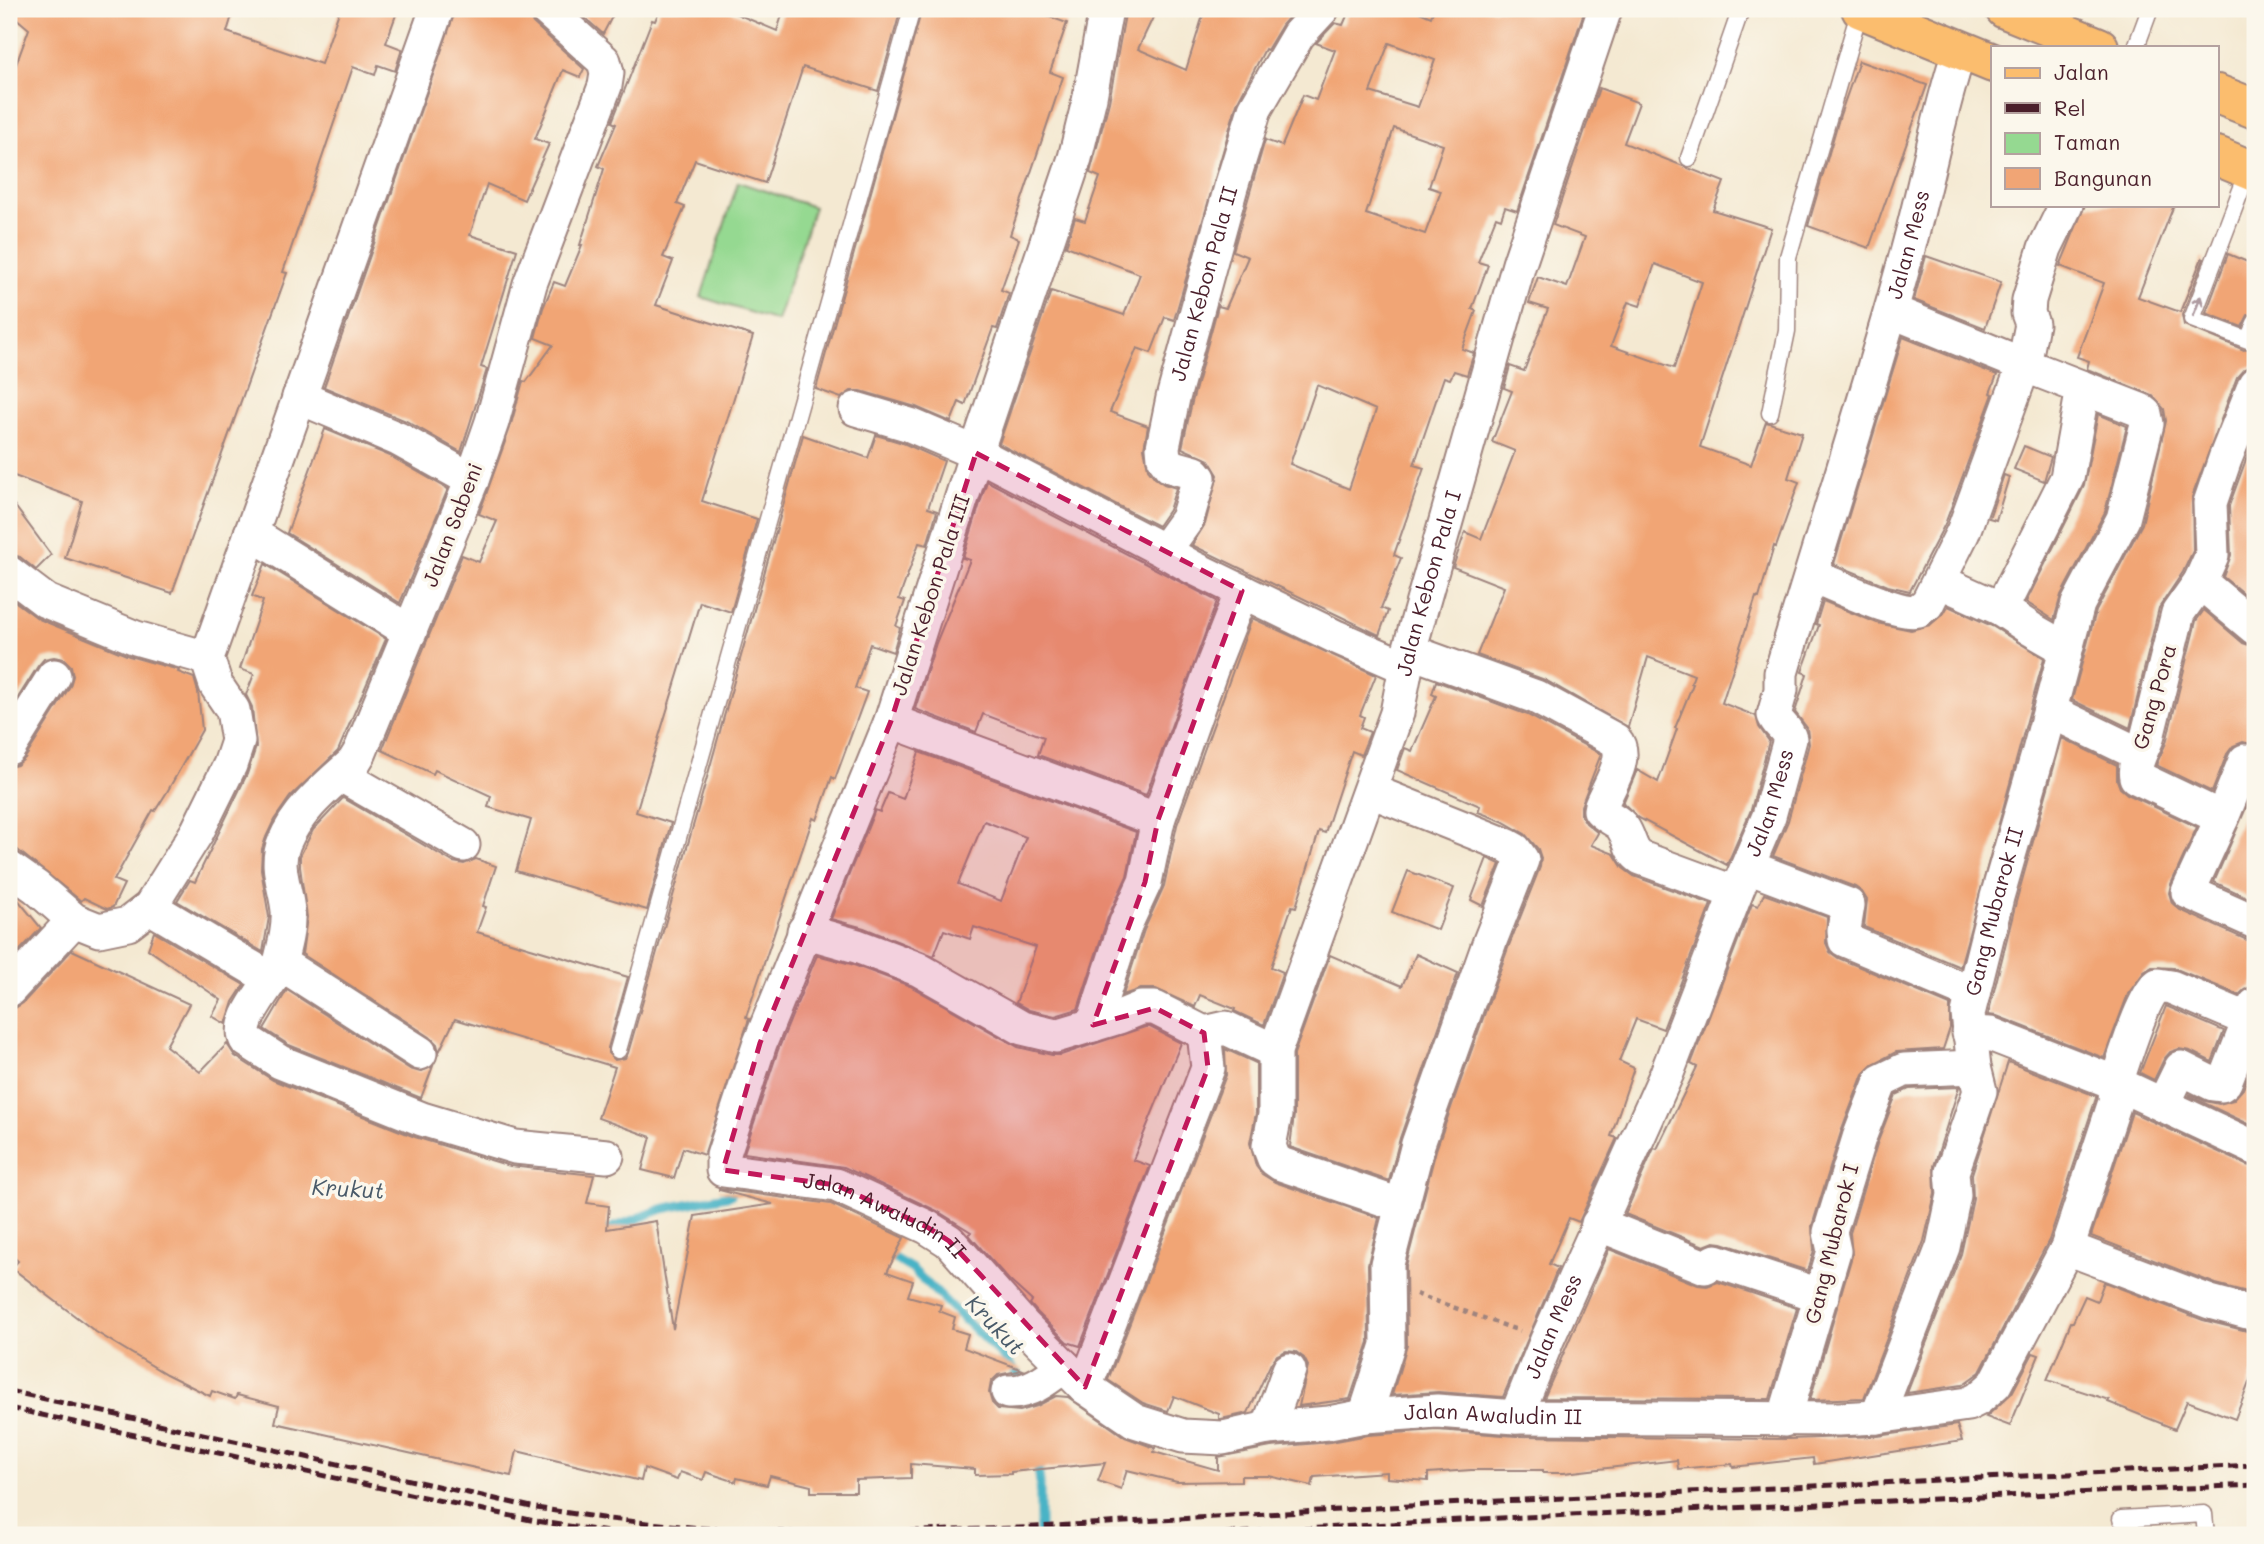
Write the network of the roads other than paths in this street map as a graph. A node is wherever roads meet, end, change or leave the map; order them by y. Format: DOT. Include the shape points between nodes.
graph roads {
  1 [pos="437,9"];
  2 [pos="546,9"];
  3 [pos="912,9"];
  4 [pos="1106,9"];
  5 [pos="1322,9"];
  6 [pos="1605,9"];
  7 [pos="1741,9"];
  8 [pos="1861,9"];
  9 [pos="2005,9"];
  10 [pos="2150,9"];
  11 [pos="2097,46"];
  12 [pos="2136,46"];
  13 [pos="1976,56"];
  14 [pos="2218,94"];
  15 [pos="2255,109"];
  16 [pos="1689,158"];
  17 [pos="2240,166"];
  18 [pos="2066,206"];
  19 [pos="1891,310"];
  20 [pos="2255,323"];
  21 [pos="2024,365"];
  22 [pos="2255,384"];
  23 [pos="2084,388"];
  24 [pos="299,397"];
  25 [pos="856,409"];
  26 [pos="1770,413"];
  27 [pos="976,453"];
  28 [pos="472,480"];
  29 [pos="251,533"];
  30 [pos="1164,551"];
  31 [pos="9,573"];
  32 [pos="1812,576"];
  33 [pos="1939,581"];
  34 [pos="2200,582"];
  35 [pos="1242,591"];
  36 [pos="2001,609"];
  37 [pos="2255,628"];
  38 [pos="410,632"];
  39 [pos="2066,649"];
  40 [pos="207,658"];
  41 [pos="1407,659"];
  42 [pos="54,676"];
  43 [pos="2050,711"];
  44 [pos="891,721"];
  45 [pos="9,748"];
  46 [pos="2139,754"];
  47 [pos="2245,761"];
  48 [pos="341,775"];
  49 [pos="1371,791"];
  50 [pos="2222,818"];
  51 [pos="1158,820"];
  52 [pos="463,845"];
  53 [pos="12,870"];
  54 [pos="1742,880"];
  55 [pos="150,907"];
  56 [pos="74,920"];
  57 [pos="2255,922"];
  58 [pos="804,931"];
  59 [pos="276,971"];
  60 [pos="9,990"];
  61 [pos="1973,994"];
  62 [pos="2252,1012"];
  63 [pos="1093,1025"];
  64 [pos="1204,1033"];
  65 [pos="1969,1033"];
  66 [pos="618,1050"];
  67 [pos="1276,1051"];
  68 [pos="420,1053"];
  69 [pos="1974,1067"];
  70 [pos="2116,1083"];
  71 [pos="2163,1105"];
  72 [pos="2255,1148"];
  73 [pos="607,1156"];
  74 [pos="723,1170"];
  75 [pos="1402,1206"];
  76 [pos="1598,1224"];
  77 [pos="2067,1248"];
  78 [pos="1822,1296"];
  79 [pos="2255,1314"];
  80 [pos="1289,1370"];
  81 [pos="1045,1384"];
  82 [pos="1364,1416"];
  83 [pos="1516,1417"];
  84 [pos="1877,1417"];
  85 [pos="1784,1420"];
  86 [pos="1268,1428"];
  87 [pos="2121,1519"];
  88 [pos="2206,1535"];
  1 -- 24 [label="street"];
  2 -- 28 [label="street, Jalan Sabeni" via="604,61 605,86 530,284"];
  3 -- 66 [label="lane"];
  4 -- 27 [label="street, Jalan Kebon Pala III" via="1075,158"];
  5 -- 30 [label="street, Jalan Kebon Pala II" via="1298,35 1255,109 1231,187 1163,447 1170,466 1199,478 1187,519"];
  6 -- 41 [label="street, Jalan Kebon Pala I" via="1520,264"];
  7 -- 16 [label="lane"];
  8 -- 13 [label="main road"];
  8 -- 26 [label="lane" via="1788,257 1787,331"];
  9 -- 11 [label="main road"];
  10 -- 12 [label="lane"];
  13 -- 19 [label="street, Jalan Mess" via="1949,83"];
  14 -- 15 [label="main road"];
  20 -- 17 [label="lane, one-way" via="2248,340 2192,318"];
  18 -- 21 [label="street" via="2045,248 2029,300 2032,324"];
  19 -- 21 [label="street"];
  19 -- 32 [label="street, Jalan Mess"];
  21 -- 23 [label="street"];
  21 -- 33 [label="street" via="1963,532"];
  22 -- 34 [label="street, Gang Pora" via="2210,503 2211,555"];
  23 -- 36 [label="street" via="2067,478"];
  23 -- 39 [label="street, Gang Mubarok II" via="2140,411 2147,424 2123,519 2078,604"];
  24 -- 28 [label="street" via="398,439"];
  24 -- 29 [label="street"];
  25 -- 27 [label="street" via="910,425"];
  27 -- 30 [label="street"];
  27 -- 44 [label="street, Jalan Kebon Pala III"];
  28 -- 38 [label="street, Jalan Sabeni"];
  29 -- 38 [label="street"];
  29 -- 40 [label="street"];
  30 -- 35 [label="street"];
  31 -- 40 [label="street" via="46,601 136,638"];
  32 -- 33 [label="street" via="1908,611 1927,604"];
  32 -- 54 [label="street, Jalan Mess" via="1780,673 1774,715 1787,730 1790,743 1769,816"];
  33 -- 36 [label="street"];
  34 -- 37 [label="street"];
  34 -- 46 [label="street, Gang Pora" via="2178,613"];
  35 -- 41 [label="street" via="1334,636"];
  35 -- 51 [label="street"];
  36 -- 39 [label="street"];
  38 -- 48 [label="street, Jalan Sabeni" via="360,752"];
  39 -- 43 [label="street, Gang Mubarok II"];
  40 -- 55 [label="street" via="216,685 233,710 238,741 197,832"];
  41 -- 49 [label="street, Jalan Kebon Pala I" via="1397,713"];
  41 -- 54 [label="street" via="1536,696 1615,740 1621,758 1600,810 1623,828 1630,848 1641,858"];
  42 -- 45 [label="street"];
  43 -- 46 [label="street"];
  43 -- 61 [label="street, Gang Mubarok II"];
  44 -- 51 [label="street"];
  44 -- 58 [label="street, Jalan Kebon Pala III"];
  46 -- 50 [label="street, Gang Pora" via="2136,777"];
  47 -- 50 [label="street"];
  48 -- 52 [label="street"];
  48 -- 59 [label="street, Jalan Sabeni" via="295,818 278,859 288,921"];
  49 -- 67 [label="street, Jalan Kebon Pala I"];
  49 -- 75 [label="street" via="1506,845 1522,860 1423,1132"];
  50 -- 57 [label="street" via="2188,892"];
  51 -- 63 [label="street" via="1145,882 1126,923"];
  53 -- 56 [label="street"];
  54 -- 61 [label="street" via="1848,905 1845,940"];
  54 -- 76 [label="street, Jalan Mess" via="1667,1073"];
  55 -- 56 [label="street" via="128,924 99,930"];
  55 -- 59 [label="street"];
  56 -- 60 [label="street"];
  58 -- 63 [label="street" via="918,969 1022,1028 1056,1036"];
  58 -- 74 [label="street, Jalan Kebon Pala III" via="760,1043 723,1156"];
  59 -- 68 [label="street"];
  59 -- 73 [label="street, Jalan Sabeni" via="246,1019 243,1034 280,1062 422,1119 514,1147"];
  61 -- 65 [label="street, Gang Mubarok II"];
  62 -- 70 [label="street, Jalan Awaludin II" via="2158,985 2146,1002"];
  62 -- 71 [label="street" via="2225,1082 2213,1084 2181,1068"];
  63 -- 64 [label="street" via="1155,1008"];
  64 -- 67 [label="street" via="1226,1028"];
  64 -- 81 [label="street" via="1208,1068"];
  65 -- 69 [label="street, Gang Mubarok II"];
  65 -- 70 [label="street" via="1990,1034"];
  67 -- 75 [label="street, Jalan Kebon Pala I" via="1275,1115 1269,1146 1274,1159"];
  69 -- 78 [label="street, Gang Mubarok I" via="1904,1070 1881,1081 1830,1232 1834,1251"];
  69 -- 84 [label="street, Gang Mubarok II" via="1980,1091 1952,1172 1954,1195 1943,1247"];
  70 -- 71 [label="street"];
  70 -- 77 [label="street, Jalan Awaludin II" via="2115,1102"];
  71 -- 72 [label="street"];
  74 -- 81 [label="street, Jalan Awaludin II" via="836,1185 949,1241 1024,1325"];
  75 -- 82 [label="street" via="1387,1264 1388,1345"];
  76 -- 78 [label="street" via="1705,1267 1716,1261"];
  76 -- 83 [label="street, Jalan Mess"];
  77 -- 79 [label="street" via="2210,1302"];
  77 -- 84 [label="street, Jalan Awaludin II" via="1995,1384 1983,1395 1968,1404"];
  78 -- 85 [label="street, Gang Mubarok I"];
  80 -- 86 [label="street"];
  81 -- 86 [label="street, Jalan Awaludin II" via="1183,1436 1223,1438"];
  82 -- 83 [label="street, Jalan Awaludin II" via="1437,1411"];
  82 -- 86 [label="street, Jalan Awaludin II"];
  83 -- 85 [label="street, Jalan Awaludin II"];
  84 -- 85 [label="street, Jalan Awaludin II"];
  87 -- 88 [label="lane" via="2204,1514"];
}
